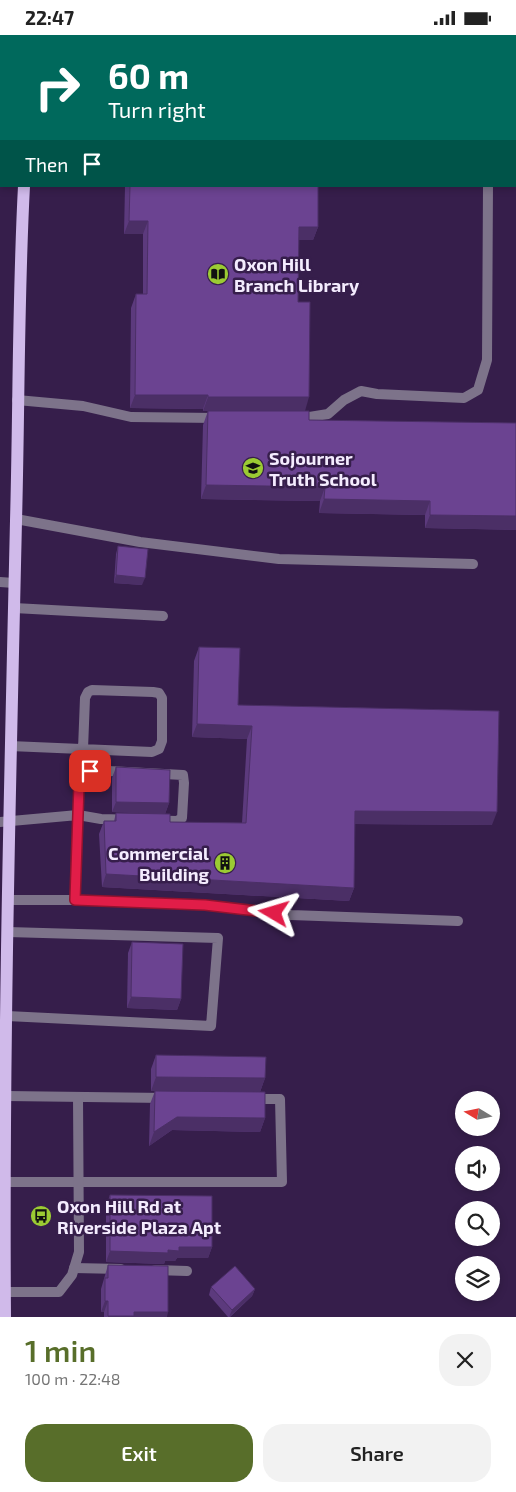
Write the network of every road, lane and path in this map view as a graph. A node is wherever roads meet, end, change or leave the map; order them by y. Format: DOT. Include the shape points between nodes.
graph roads {
  1 [pos="24,187"];
  2 [pos="488,187"];
  3 [pos="17,400"];
  4 [pos="232,418"];
  5 [pos="288,419"];
  6 [pos="16,519"];
  7 [pos="473,564"];
  8 [pos="0,582"];
  9 [pos="14,583"];
  10 [pos="14,608"];
  11 [pos="163,616"];
  12 [pos="10,746"];
  13 [pos="83,749"];
  14 [pos="78,815"];
  15 [pos="5,823"];
  16 [pos="8,900"];
  17 [pos="75,900"];
  18 [pos="458,921"];
  19 [pos="8,932"];
  20 [pos="7,1016"];
  21 [pos="6,1096"];
  22 [pos="78,1097"];
  23 [pos="175,1098"];
  24 [pos="242,1099"];
  25 [pos="6,1182"];
  26 [pos="79,1182"];
  27 [pos="2,1261"];
  28 [pos="74,1268"];
  29 [pos="130,1270"];
  30 [pos="149,1270"];
  31 [pos="187,1271"];
  32 [pos="5,1292"];
  33 [pos="5,1317"];
  1 -- 3 [label="main road"];
  2 -- 5 [label="lane" via="487,361 478,391 464,397 362,391 344,400 328,414"];
  3 -- 4 [label="lane" via="83,406 131,417"];
  3 -- 6 [label="main road"];
  6 -- 7 [label="lane" via="140,541 279,559"];
  6 -- 9 [label="main road"];
  8 -- 9 [label="lane"];
  9 -- 10 [label="main road"];
  10 -- 11 [label="lane"];
  10 -- 12 [label="main road"];
  12 -- 13 [label="lane"];
  12 -- 15 [label="main road"];
  13 -- 13 [label="lane" via="152,752 159,749 162,741 162,698 159,693 88,692"];
  14 -- 14 [label="lane" via="79,785 82,775 90,771 183,775 182,818 177,821 101,819"];
  14 -- 15 [label="lane"];
  14 -- 17 [label="lane"];
  15 -- 16 [label="main road"];
  16 -- 17 [label="lane"];
  16 -- 19 [label="main road"];
  17 -- 18 [label="lane" via="205,905 291,915"];
  19 -- 20 [label="main road"];
  19 -- 20 [label="lane" via="218,938 211,1026"];
  20 -- 21 [label="main road"];
  21 -- 22 [label="lane"];
  21 -- 25 [label="main road"];
  22 -- 23 [label="lane"];
  22 -- 26 [label="lane"];
  24 -- 26 [label="lane" via="280,1099 282,1182"];
  25 -- 26 [label="lane"];
  25 -- 27 [label="main road"];
  26 -- 28 [label="lane" via="79,1252"];
  27 -- 32 [label="main road"];
  28 -- 29 [label="lane"];
  28 -- 32 [label="lane" via="59,1292"];
  30 -- 31 [label="lane"];
  32 -- 33 [label="main road"];
}
